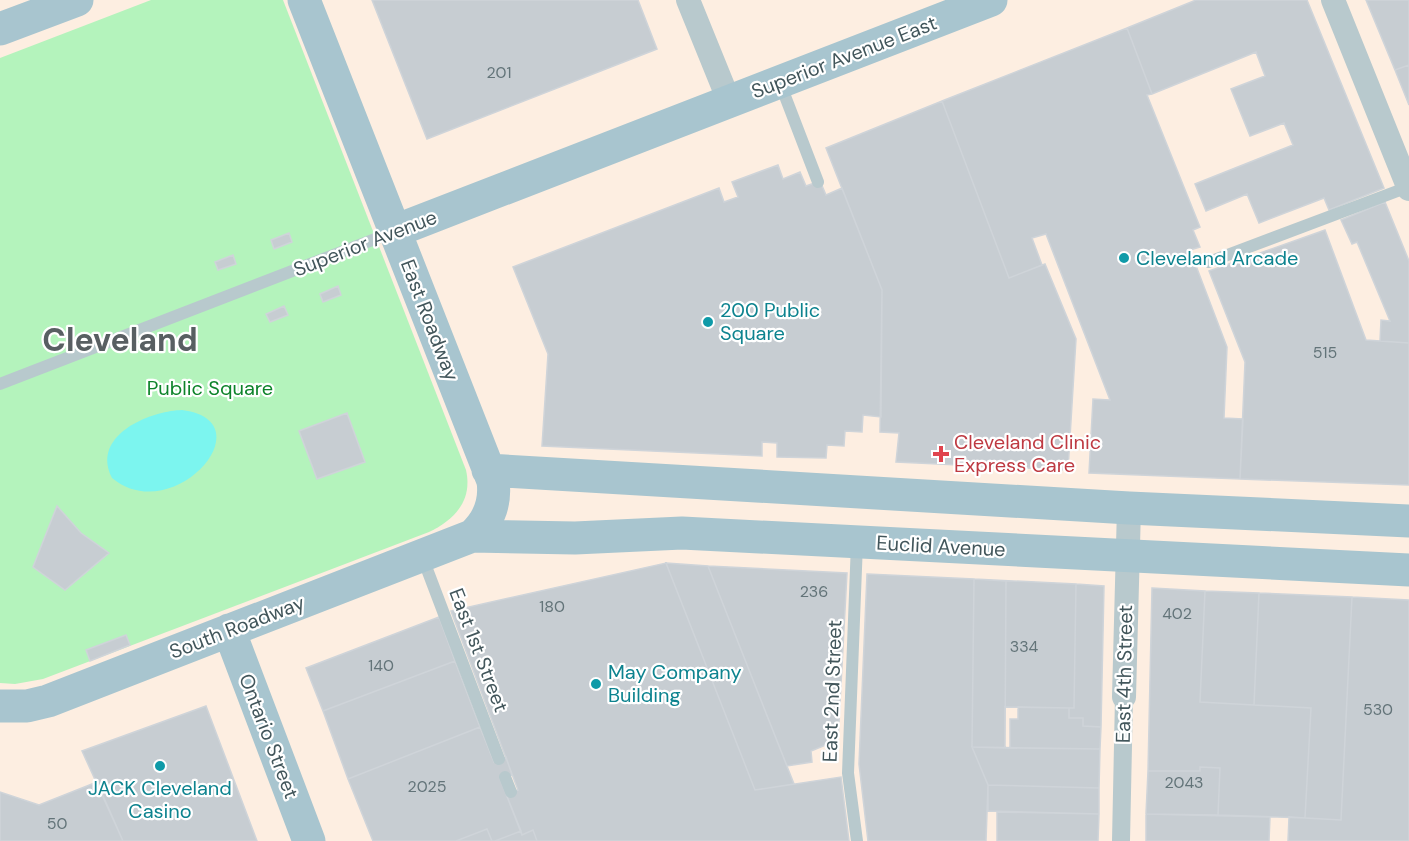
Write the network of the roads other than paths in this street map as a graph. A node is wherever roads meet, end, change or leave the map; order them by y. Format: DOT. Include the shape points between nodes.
graph roads {
  1 [pos="77,0"];
  2 [pos="304,0"];
  3 [pos="688,0"];
  4 [pos="991,0"];
  5 [pos="1334,0"];
  6 [pos="0,29"];
  7 [pos="780,82"];
  8 [pos="729,101"];
  9 [pos="818,182"];
  10 [pos="1408,188"];
  11 [pos="395,231"];
  12 [pos="1209,262"];
  13 [pos="0,384"];
  14 [pos="488,470"];
  15 [pos="1129,508"];
  16 [pos="1409,521"];
  17 [pos="472,536"];
  18 [pos="858,542"];
  19 [pos="422,555"];
  20 [pos="1126,555"];
  21 [pos="1409,570"];
  22 [pos="230,630"];
  23 [pos="1124,697"];
  24 [pos="0,705"];
  25 [pos="499,759"];
  26 [pos="505,777"];
  27 [pos="511,792"];
  28 [pos="309,841"];
  29 [pos="857,841"];
  30 [pos="1121,841"];
  1 -- 6 [label="main road"];
  2 -- 11 [label="main road, East Roadway"];
  3 -- 8 [label="street"];
  4 -- 7 [label="main road, Superior Avenue East"];
  5 -- 10 [label="street"];
  7 -- 8 [label="main road, Superior Avenue East"];
  7 -- 9 [label="lane"];
  8 -- 11 [label="main road, Superior Avenue"];
  10 -- 12 [label="lane"];
  11 -- 13 [label="lane, Superior Avenue"];
  11 -- 14 [label="main road, East Roadway"];
  14 -- 15 [label="main road"];
  14 -- 17 [label="main road, East Roadway" via="494,502 485,522"];
  15 -- 16 [label="main road"];
  15 -- 20 [label="street, East 4th Street"];
  17 -- 18 [label="main road, Euclid Avenue" via="575,538 682,533"];
  17 -- 19 [label="main road, South Roadway"];
  18 -- 20 [label="main road, Euclid Avenue"];
  18 -- 29 [label="lane, East 2nd Street" via="848,773"];
  19 -- 22 [label="main road, South Roadway"];
  19 -- 25 [label="lane, East 1st Street"];
  20 -- 21 [label="main road, Euclid Avenue"];
  20 -- 23 [label="street, East 4th Street"];
  22 -- 24 [label="main road, South Roadway" via="48,701 27,706"];
  22 -- 28 [label="main road, Ontario Street"];
  23 -- 30 [label="street, East 4th Street"];
  26 -- 27 [label="lane"];
}
